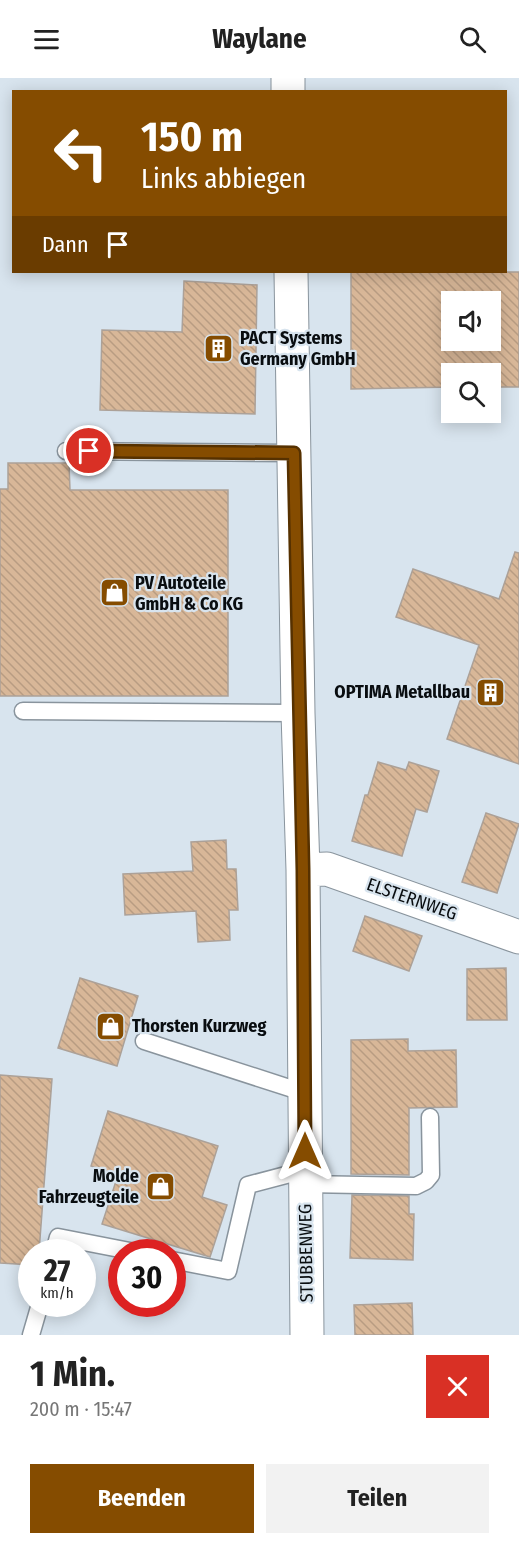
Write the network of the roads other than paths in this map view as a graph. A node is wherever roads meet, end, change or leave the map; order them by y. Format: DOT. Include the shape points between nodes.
graph roads {
  1 [pos="291,273"];
  2 [pos="66,451"];
  3 [pos="294,453"];
  4 [pos="23,711"];
  5 [pos="298,713"];
  6 [pos="303,870"];
  7 [pos="519,937"];
  8 [pos="144,1041"];
  9 [pos="305,1094"];
  10 [pos="430,1117"];
  11 [pos="305,1177"];
  12 [pos="186,1263"];
  13 [pos="36,1317"];
  14 [pos="31,1335"];
  15 [pos="307,1335"];
  1 -- 3 [label="street, STUBBENWEG"];
  2 -- 3 [label="lane"];
  3 -- 5 [label="street, STUBBENWEG"];
  4 -- 5 [label="lane"];
  5 -- 6 [label="street, STUBBENWEG"];
  6 -- 7 [label="street, ELSTERNWEG" via="327,869"];
  6 -- 9 [label="street, STUBBENWEG"];
  8 -- 9 [label="lane"];
  9 -- 11 [label="street, STUBBENWEG"];
  10 -- 11 [label="lane" via="431,1175 416,1186"];
  11 -- 12 [label="lane" via="248,1185 228,1271"];
  11 -- 15 [label="street, STUBBENWEG"];
  13 -- 14 [label="lane"];
}
